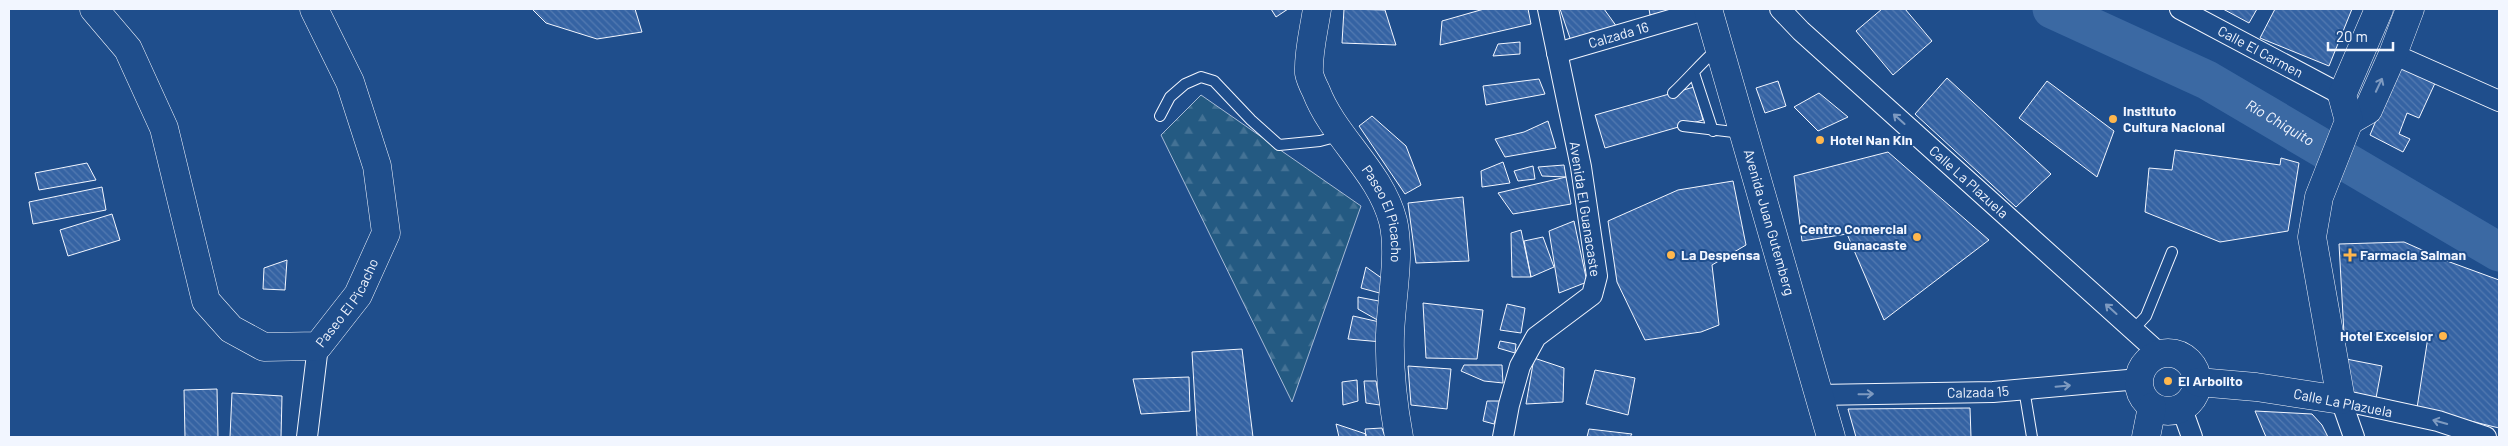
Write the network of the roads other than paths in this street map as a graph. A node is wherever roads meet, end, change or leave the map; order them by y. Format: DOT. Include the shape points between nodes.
graph roads {
  1 [pos="94,9"];
  2 [pos="314,9"];
  3 [pos="1317,9"];
  4 [pos="1548,9"];
  5 [pos="1708,9"];
  6 [pos="1780,9"];
  7 [pos="2180,9"];
  8 [pos="2379,9"];
  9 [pos="2410,9"];
  10 [pos="1718,49"];
  11 [pos="1557,53"];
  12 [pos="2393,54"];
  13 [pos="1694,73"];
  14 [pos="1673,93"];
  15 [pos="2342,95"];
  16 [pos="2499,101"];
  17 [pos="1160,116"];
  18 [pos="2348,125"];
  19 [pos="1683,126"];
  20 [pos="1713,131"];
  21 [pos="1743,133"];
  22 [pos="1340,135"];
  23 [pos="2172,252"];
  24 [pos="2134,330"];
  25 [pos="318,346"];
  26 [pos="2160,354"];
  27 [pos="2139,379"];
  28 [pos="2198,382"];
  29 [pos="2024,389"];
  30 [pos="1817,395"];
  31 [pos="2341,400"];
  32 [pos="2152,406"];
  33 [pos="2182,409"];
  34 [pos="307,437"];
  35 [pos="1399,437"];
  36 [pos="1503,437"];
  37 [pos="1829,437"];
  38 [pos="2032,437"];
  39 [pos="2146,437"];
  40 [pos="2192,437"];
  41 [pos="2354,437"];
  42 [pos="2486,437"];
  1 -- 25 [label="street, Paseo El Picacho" via="128,49 164,128 206,301 231,329 264,346"];
  2 -- 25 [label="street, Paseo El Picacho" via="350,82 378,166 386,233 358,295"];
  3 -- 22 [label="street, Paseo El Picacho" via="1309,75 1320,102"];
  4 -- 11 [label="street, Avenida El Guanacaste"];
  5 -- 10 [label="street, Avenida Juan Gutemberg"];
  5 -- 11 [label="street, Calzada 16"];
  24 -- 6 [label="street, Calle La Plazuela, one-way"];
  7 -- 15 [label="street, Calle El Carmen"];
  8 -- 15 [label="street"];
  9 -- 12 [label="street"];
  10 -- 13 [label="lane"];
  10 -- 21 [label="street, Avenida Juan Gutemberg"];
  11 -- 36 [label="street, Avenida El Guanacaste" via="1581,167 1596,285 1592,295 1536,338 1520,366"];
  12 -- 16 [label="street"];
  18 -- 12 [label="street, one-way" via="2368,110"];
  13 -- 14 [label="lane"];
  13 -- 20 [label="lane"];
  15 -- 18 [label="street"];
  17 -- 22 [label="lane" via="1170,97 1201,77 1214,81 1279,145 1320,141"];
  18 -- 31 [label="street" via="2318,197 2312,237"];
  19 -- 20 [label="lane"];
  20 -- 21 [label="lane"];
  21 -- 30 [label="street, Avenida Juan Gutemberg"];
  22 -- 35 [label="street, Paseo El Picacho" via="1366,167 1393,222 1395,269 1390,335 1391,379"];
  23 -- 24 [label="lane" via="2146,316"];
  24 -- 26 [label="street, Calle La Plazuela"];
  25 -- 34 [label="street"];
  26 -- 27 [label="street" via="2144,365"];
  26 -- 28 [label="street" via="2178,354 2186,358 2197,373"];
  29 -- 27 [label="street, Calzada 15, one-way"];
  27 -- 32 [label="street" via="2141,392"];
  28 -- 31 [label="street, Calle La Plazuela"];
  28 -- 33 [label="street" via="2194,398"];
  30 -- 29 [label="street, Calzada 15, one-way"];
  29 -- 38 [label="lane"];
  30 -- 37 [label="street, Avenida Juan Gutemberg"];
  31 -- 41 [label="street"];
  42 -- 31 [label="street, Calle La Plazuela, one-way" via="2438,421"];
  32 -- 33 [label="street" via="2167,412"];
  32 -- 39 [label="street"];
  33 -- 40 [label="street"];
}
